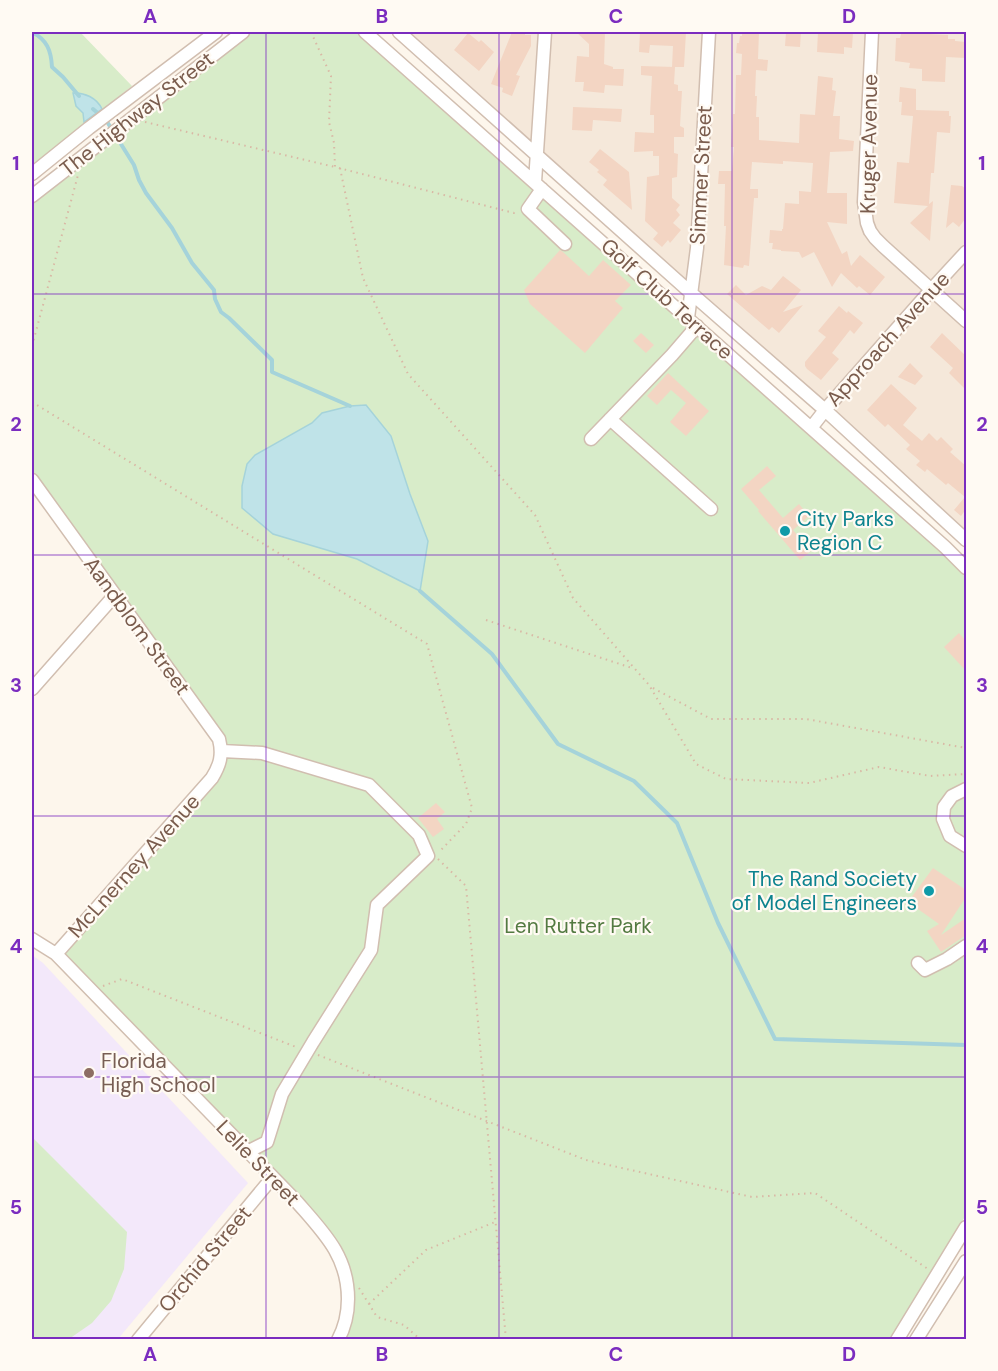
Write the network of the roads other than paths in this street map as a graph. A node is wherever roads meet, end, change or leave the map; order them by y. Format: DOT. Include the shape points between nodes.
graph roads {
  1 [pos="216,32"];
  2 [pos="243,32"];
  3 [pos="365,32"];
  4 [pos="399,32"];
  5 [pos="545,32"];
  6 [pos="709,32"];
  7 [pos="872,32"];
  8 [pos="538,154"];
  9 [pos="32,174"];
  10 [pos="539,185"];
  11 [pos="32,196"];
  12 [pos="566,244"];
  13 [pos="966,252"];
  14 [pos="931,290"];
  15 [pos="691,292"];
  16 [pos="966,321"];
  17 [pos="692,322"];
  18 [pos="825,410"];
  19 [pos="610,419"];
  20 [pos="811,428"];
  21 [pos="591,439"];
  22 [pos="32,480"];
  23 [pos="711,509"];
  24 [pos="966,540"];
  25 [pos="966,568"];
  26 [pos="116,595"];
  27 [pos="32,689"];
  28 [pos="222,751"];
  29 [pos="966,789"];
  30 [pos="966,846"];
  31 [pos="32,939"];
  32 [pos="966,946"];
  33 [pos="56,954"];
  34 [pos="918,963"];
  35 [pos="247,1152"];
  36 [pos="272,1178"];
  37 [pos="966,1227"];
  38 [pos="966,1261"];
  39 [pos="138,1340"];
  40 [pos="338,1340"];
  41 [pos="897,1340"];
  42 [pos="916,1340"];
  1 -- 9 [label="street, The Highway Street"];
  2 -- 11 [label="street, The Highway Street"];
  3 -- 10 [label="street, Golf Club Terrace"];
  4 -- 8 [label="street, Golf Club Terrace"];
  5 -- 8 [label="street"];
  6 -- 15 [label="street, Simmer Street" via="698,248"];
  7 -- 14 [label="street, Kruger Avenue" via="865,213 875,238"];
  8 -- 10 [label="street"];
  8 -- 15 [label="street, Golf Club Terrace"];
  10 -- 12 [label="street" via="528,210"];
  10 -- 17 [label="street, Golf Club Terrace"];
  13 -- 14 [label="street, Approach Avenue"];
  14 -- 16 [label="street, Kruger Avenue"];
  14 -- 18 [label="street, Approach Avenue"];
  15 -- 17 [label="street, Simmer Street"];
  15 -- 18 [label="street, Golf Club Terrace"];
  17 -- 19 [label="street" via="672,355"];
  17 -- 20 [label="street, Golf Club Terrace"];
  18 -- 20 [label="street, Approach Avenue"];
  18 -- 24 [label="street, Golf Club Terrace"];
  19 -- 21 [label="street"];
  19 -- 23 [label="street"];
  20 -- 25 [label="street, Golf Club Terrace"];
  22 -- 26 [label="street, Aandblom Street"];
  26 -- 27 [label="street"];
  26 -- 28 [label="street, Aandblom Street" via="219,740"];
  28 -- 33 [label="street, McLnerney Avenue" via="212,778"];
  28 -- 35 [label="street" via="262,753 369,785 419,835 428,856 377,905 371,950 282,1094 267,1142"];
  29 -- 30 [label="street" via="952,796 944,807 943,819 950,836"];
  31 -- 33 [label="street, Lelie Street"];
  32 -- 34 [label="street" via="925,970"];
  33 -- 35 [label="street, Lelie Street"];
  35 -- 36 [label="street, Lelie Street"];
  36 -- 39 [label="street, Orchid Street"];
  36 -- 40 [label="street, Lelie Street" via="320,1229 341,1261 347,1311"];
  37 -- 41 [label="street"];
  38 -- 42 [label="street"];
}
